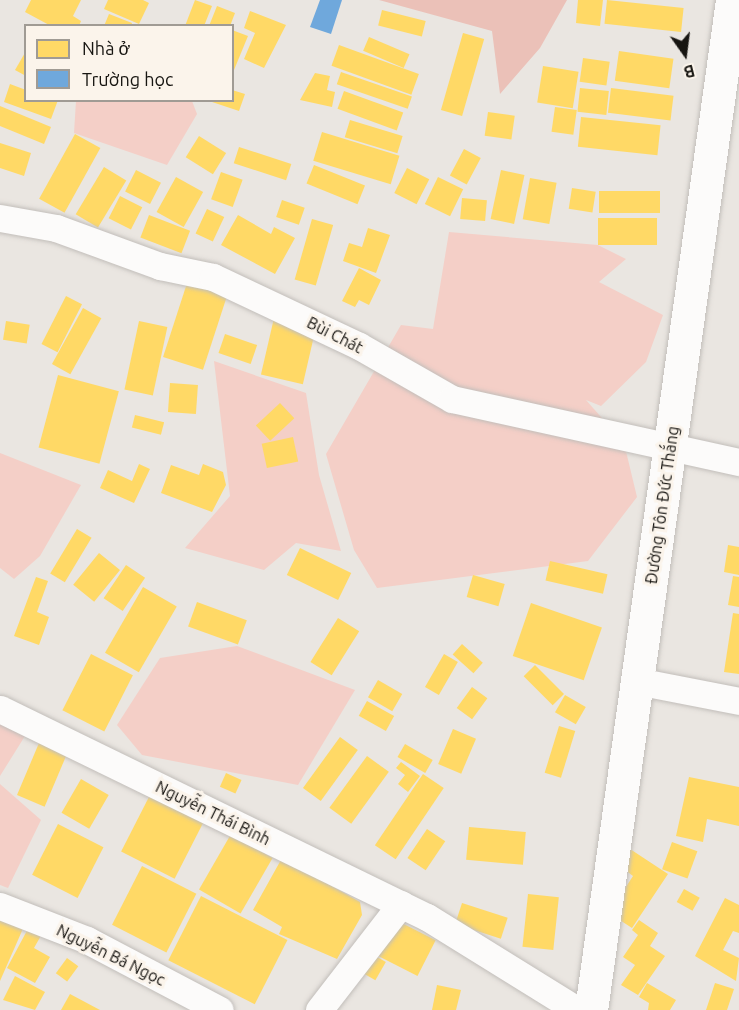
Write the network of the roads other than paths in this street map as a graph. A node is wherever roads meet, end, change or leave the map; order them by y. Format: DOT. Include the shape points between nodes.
graph roads {
  1 [pos="732,0"];
  2 [pos="0,218"];
  3 [pos="670,447"];
  4 [pos="739,462"];
  5 [pos="637,681"];
  6 [pos="739,701"];
  7 [pos="2,713"];
  8 [pos="401,904"];
  9 [pos="0,906"];
  10 [pos="220,1010"];
  11 [pos="319,1010"];
  12 [pos="577,1010"];
  13 [pos="591,1010"];
  1 -- 3 [label="street, Đường Tôn Đức Thắng"];
  2 -- 3 [label="street, Bùi Chát" via="56,228 160,266 213,277 359,346 452,399"];
  3 -- 4 [label="street, Bùi Chát"];
  3 -- 5 [label="street, Đường Tôn Đức Thắng"];
  5 -- 6 [label="street"];
  5 -- 13 [label="street, Đường Tôn Đức Thắng"];
  7 -- 8 [label="street, Nguyễn Thái Bình"];
  8 -- 11 [label="street"];
  8 -- 12 [label="street, Nguyễn Thái Bình"];
  9 -- 10 [label="street, Nguyễn Bá Ngọc" via="87,940"];
}
